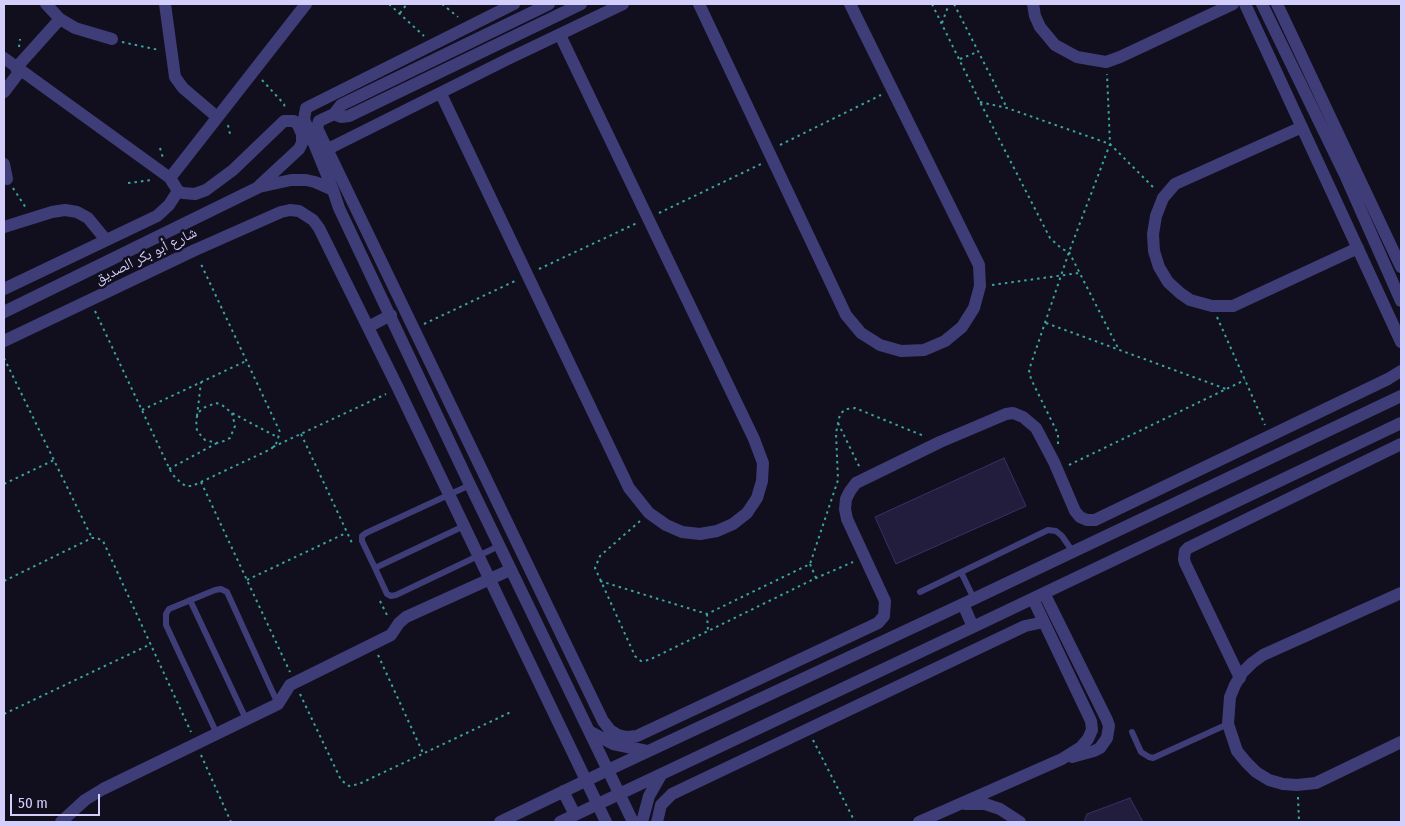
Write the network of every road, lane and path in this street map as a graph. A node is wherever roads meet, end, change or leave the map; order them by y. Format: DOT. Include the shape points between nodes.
graph roads {
  1 [pos="46,4"];
  2 [pos="165,4"];
  3 [pos="306,4"];
  4 [pos="389,4"];
  5 [pos="407,4"];
  6 [pos="442,4"];
  7 [pos="514,4"];
  8 [pos="549,4"];
  9 [pos="581,4"];
  10 [pos="623,4"];
  11 [pos="699,4"];
  12 [pos="850,4"];
  13 [pos="932,4"];
  14 [pos="949,4"];
  15 [pos="954,4"];
  16 [pos="1033,4"];
  17 [pos="1234,4"];
  18 [pos="1245,4"];
  19 [pos="1262,4"];
  20 [pos="1277,4"];
  21 [pos="400,13"];
  22 [pos="60,19"];
  23 [pos="942,23"];
  24 [pos="469,27"];
  25 [pos="560,35"];
  26 [pos="112,39"];
  27 [pos="500,42"];
  28 [pos="433,45"];
  29 [pos="171,52"];
  30 [pos="977,52"];
  31 [pos="4,58"];
  32 [pos="508,59"];
  33 [pos="960,59"];
  34 [pos="1106,62"];
  35 [pos="18,69"];
  36 [pos="253,71"];
  37 [pos="892,90"];
  38 [pos="4,92"];
  39 [pos="441,94"];
  40 [pos="980,102"];
  41 [pos="1007,108"];
  42 [pos="334,114"];
  43 [pos="217,117"];
  44 [pos="284,121"];
  45 [pos="1302,127"];
  46 [pos="1110,144"];
  47 [pos="328,149"];
  48 [pos="771,154"];
  49 [pos="4,164"];
  50 [pos="1346,177"];
  51 [pos="170,178"];
  52 [pos="7,179"];
  53 [pos="128,183"];
  54 [pos="1328,185"];
  55 [pos="259,187"];
  56 [pos="178,190"];
  57 [pos="333,190"];
  58 [pos="1163,198"];
  59 [pos="32,218"];
  60 [pos="648,218"];
  61 [pos="4,227"];
  62 [pos="106,240"];
  63 [pos="1358,248"];
  64 [pos="195,250"];
  65 [pos="1069,252"];
  66 [pos="1395,254"];
  67 [pos="1383,261"];
  68 [pos="1401,267"];
  69 [pos="1080,273"];
  70 [pos="526,275"];
  71 [pos="1061,276"];
  72 [pos="980,286"];
  73 [pos="4,289"];
  74 [pos="90,301"];
  75 [pos="1401,301"];
  76 [pos="1212,306"];
  77 [pos="4,312"];
  78 [pos="391,315"];
  79 [pos="1046,323"];
  80 [pos="368,327"];
  81 [pos="414,328"];
  82 [pos="4,341"];
  83 [pos="1401,342"];
  84 [pos="1119,350"];
  85 [pos="4,358"];
  86 [pos="247,360"];
  87 [pos="1401,371"];
  88 [pos="1245,380"];
  89 [pos="201,382"];
  90 [pos="398,388"];
  91 [pos="1226,389"];
  92 [pos="1401,396"];
  93 [pos="142,410"];
  94 [pos="232,413"];
  95 [pos="196,418"];
  96 [pos="838,423"];
  97 [pos="1401,423"];
  98 [pos="301,434"];
  99 [pos="1270,436"];
  100 [pos="279,438"];
  101 [pos="940,442"];
  102 [pos="218,443"];
  103 [pos="1401,444"];
  104 [pos="271,448"];
  105 [pos="54,460"];
  106 [pos="1056,466"];
  107 [pos="169,468"];
  108 [pos="866,479"];
  109 [pos="4,484"];
  110 [pos="470,485"];
  111 [pos="449,495"];
  112 [pos="649,513"];
  113 [pos="1087,520"];
  114 [pos="464,526"];
  115 [pos="347,532"];
  116 [pos="92,538"];
  117 [pos="1098,540"];
  118 [pos="499,546"];
  119 [pos="355,549"];
  120 [pos="1073,552"];
  121 [pos="479,556"];
  122 [pos="864,557"];
  123 [pos="810,564"];
  124 [pos="375,568"];
  125 [pos="510,570"];
  126 [pos="961,572"];
  127 [pos="816,578"];
  128 [pos="4,580"];
  129 [pos="247,580"];
  130 [pos="490,580"];
  131 [pos="600,581"];
  132 [pos="920,592"];
  133 [pos="1401,593"];
  134 [pos="1038,596"];
  135 [pos="379,599"];
  136 [pos="190,600"];
  137 [pos="969,602"];
  138 [pos="707,614"];
  139 [pos="1044,622"];
  140 [pos="973,628"];
  141 [pos="708,631"];
  142 [pos="395,632"];
  143 [pos="151,644"];
  144 [pos="372,644"];
  145 [pos="1240,678"];
  146 [pos="278,704"];
  147 [pos="4,714"];
  148 [pos="246,719"];
  149 [pos="1228,724"];
  150 [pos="808,729"];
  151 [pos="589,731"];
  152 [pos="1132,732"];
  153 [pos="217,734"];
  154 [pos="1401,742"];
  155 [pos="196,744"];
  156 [pos="647,752"];
  157 [pos="423,754"];
  158 [pos="1062,759"];
  159 [pos="608,770"];
  160 [pos="661,775"];
  161 [pos="586,780"];
  162 [pos="1297,786"];
  163 [pos="563,791"];
  164 [pos="620,794"];
  165 [pos="598,805"];
  166 [pos="954,806"];
  167 [pos="575,815"];
  168 [pos="61,822"];
  169 [pos="231,822"];
  170 [pos="500,822"];
  171 [pos="560,822"];
  172 [pos="606,822"];
  173 [pos="633,822"];
  174 [pos="642,822"];
  175 [pos="657,822"];
  176 [pos="855,822"];
  177 [pos="919,822"];
  178 [pos="1020,822"];
  179 [pos="1299,822"];
  1 -- 22 [label="street"];
  2 -- 29 [label="street"];
  3 -- 36 [label="street"];
  4 -- 21 [label="path"];
  5 -- 21 [label="path"];
  6 -- 24 [label="path"];
  7 -- 24 [label="street"];
  8 -- 42 [label="street" via="341,105"];
  9 -- 27 [label="street"];
  10 -- 25 [label="street"];
  11 -- 48 [label="street"];
  12 -- 37 [label="street"];
  13 -- 23 [label="path"];
  14 -- 23 [label="path"];
  15 -- 30 [label="path"];
  16 -- 34 [label="street" via="1040,27 1055,44 1077,56"];
  17 -- 34 [label="street"];
  18 -- 45 [label="street"];
  19 -- 50 [label="street"];
  20 -- 66 [label="street"];
  21 -- 28 [label="path"];
  22 -- 26 [label="street" via="75,28"];
  22 -- 35 [label="street"];
  23 -- 33 [label="path"];
  24 -- 28 [label="street"];
  25 -- 32 [label="street"];
  25 -- 60 [label="street"];
  26 -- 29 [label="path"];
  27 -- 32 [label="street"];
  27 -- 42 [label="street" via="349,116 341,118"];
  28 -- 57 [label="street" via="306,108 304,119"];
  29 -- 43 [label="street" via="178,82"];
  30 -- 33 [label="path"];
  30 -- 41 [label="path"];
  31 -- 35 [label="street"];
  32 -- 39 [label="street"];
  33 -- 40 [label="path"];
  34 -- 46 [label="path"];
  35 -- 38 [label="street"];
  35 -- 51 [label="street"];
  36 -- 43 [label="street"];
  36 -- 44 [label="path" via="284,104"];
  37 -- 48 [label="path"];
  37 -- 72 [label="street" via="979,265"];
  39 -- 47 [label="street"];
  39 -- 70 [label="street"];
  40 -- 41 [label="path"];
  40 -- 65 [label="path" via="1050,238"];
  41 -- 46 [label="path"];
  42 -- 47 [label="street" via="317,124"];
  43 -- 51 [label="street"];
  44 -- 55 [label="street" via="291,120 298,125 302,143 293,157"];
  44 -- 56 [label="street" via="206,190 195,194"];
  45 -- 54 [label="street"];
  45 -- 58 [label="street" via="1175,184"];
  46 -- 58 [label="path"];
  46 -- 65 [label="path"];
  47 -- 81 [label="street"];
  48 -- 60 [label="path"];
  48 -- 72 [label="street" via="846,315 861,333 880,345 902,351 924,350 945,341 962,327 974,308"];
  49 -- 52 [label="street"];
  50 -- 54 [label="street"];
  50 -- 67 [label="street"];
  51 -- 53 [label="path"];
  51 -- 56 [label="street"];
  52 -- 59 [label="path"];
  54 -- 63 [label="street"];
  55 -- 57 [label="street" via="306,180"];
  55 -- 77 [label="street"];
  56 -- 62 [label="street" via="157,216"];
  57 -- 78 [label="street"];
  58 -- 76 [label="street" via="1154,234 1154,251 1159,267 1180,293 1190,300"];
  59 -- 61 [label="street"];
  59 -- 62 [label="street" via="65,210 77,212 88,218"];
  60 -- 70 [label="path"];
  60 -- 112 [label="street" via="763,464 757,498 747,513 717,531 700,534 682,532"];
  62 -- 73 [label="street"];
  63 -- 76 [label="street" via="1233,306"];
  63 -- 83 [label="street"];
  64 -- 74 [label="street, شارع أبو بكر الصديق"];
  64 -- 80 [label="street, شارع أبو بكر الصديق" via="281,212 290,210 305,214 319,228"];
  64 -- 86 [label="path"];
  65 -- 69 [label="path"];
  65 -- 71 [label="path"];
  66 -- 67 [label="street"];
  66 -- 68 [label="street"];
  67 -- 75 [label="street"];
  69 -- 71 [label="path"];
  69 -- 84 [label="path"];
  70 -- 81 [label="path"];
  70 -- 112 [label="street" via="630,488"];
  71 -- 72 [label="path"];
  71 -- 79 [label="path"];
  74 -- 82 [label="street, شارع أبو بكر الصديق"];
  74 -- 93 [label="path"];
  76 -- 88 [label="path"];
  78 -- 80 [label="street"];
  78 -- 110 [label="street"];
  79 -- 84 [label="path"];
  79 -- 106 [label="path" via="1029,370 1030,379 1058,434"];
  80 -- 90 [label="street"];
  81 -- 122 [label="street" via="603,721 618,735 637,736 878,623 884,616 884,602"];
  84 -- 91 [label="path"];
  85 -- 105 [label="path"];
  86 -- 89 [label="path"];
  86 -- 100 [label="path" via="278,426"];
  87 -- 99 [label="street"];
  88 -- 91 [label="path"];
  88 -- 99 [label="path"];
  89 -- 93 [label="path"];
  89 -- 95 [label="path"];
  90 -- 98 [label="path"];
  90 -- 111 [label="street"];
  91 -- 106 [label="path"];
  92 -- 117 [label="street"];
  93 -- 107 [label="path"];
  94 -- 95 [label="path" via="216,403 203,408"];
  94 -- 100 [label="path"];
  94 -- 102 [label="path" via="236,426 234,432 230,438"];
  95 -- 102 [label="path" via="200,436"];
  96 -- 101 [label="path" via="840,414 855,408"];
  96 -- 108 [label="path"];
  96 -- 123 [label="path" via="838,480"];
  97 -- 134 [label="street"];
  98 -- 104 [label="path"];
  98 -- 115 [label="path"];
  99 -- 113 [label="street" via="1095,520"];
  100 -- 104 [label="path"];
  101 -- 106 [label="street" via="1013,413 1029,420 1036,428"];
  101 -- 108 [label="street"];
  102 -- 107 [label="path"];
  103 -- 145 [label="street" via="1185,551 1185,563"];
  104 -- 107 [label="path" via="192,486 181,483"];
  105 -- 109 [label="path"];
  105 -- 116 [label="path"];
  106 -- 113 [label="street" via="1076,511"];
  108 -- 122 [label="street" via="850,490 845,509"];
  110 -- 111 [label="lane"];
  110 -- 118 [label="street"];
  111 -- 114 [label="street"];
  111 -- 124 [label="lane" via="362,536"];
  112 -- 131 [label="path" via="600,556 595,568"];
  113 -- 117 [label="street"];
  114 -- 121 [label="street"];
  114 -- 124 [label="lane"];
  115 -- 119 [label="path"];
  115 -- 129 [label="path"];
  116 -- 128 [label="path"];
  116 -- 143 [label="path" via="100,539 104,544"];
  117 -- 120 [label="street"];
  118 -- 121 [label="lane"];
  118 -- 125 [label="street"];
  120 -- 126 [label="lane" via="1062,536 1048,530"];
  120 -- 137 [label="street"];
  121 -- 124 [label="lane" via="396,595 387,594"];
  121 -- 130 [label="street"];
  122 -- 127 [label="path"];
  123 -- 127 [label="path"];
  123 -- 138 [label="path"];
  125 -- 130 [label="street"];
  125 -- 151 [label="street"];
  126 -- 132 [label="lane"];
  126 -- 137 [label="lane"];
  127 -- 141 [label="path"];
  130 -- 142 [label="street" via="406,617"];
  130 -- 161 [label="street"];
  131 -- 138 [label="path"];
  131 -- 141 [label="path" via="635,656 641,661"];
  133 -- 145 [label="street" via="1263,655"];
  134 -- 139 [label="street"];
  134 -- 140 [label="street"];
  134 -- 158 [label="street" via="1108,726 1107,738 1100,748"];
  135 -- 142 [label="path"];
  136 -- 146 [label="lane" via="215,590 227,592"];
  136 -- 148 [label="lane"];
  136 -- 153 [label="lane" via="169,609 165,619"];
  137 -- 140 [label="street"];
  137 -- 156 [label="street"];
  138 -- 141 [label="path"];
  139 -- 150 [label="street" via="1025,626"];
  139 -- 158 [label="street" via="1091,721 1090,735 1085,744"];
  140 -- 160 [label="street"];
  142 -- 144 [label="street"];
  143 -- 147 [label="path"];
  143 -- 155 [label="path"];
  144 -- 146 [label="street" via="294,682"];
  144 -- 157 [label="path"];
  145 -- 149 [label="street" via="1230,698"];
  146 -- 148 [label="street"];
  148 -- 153 [label="street"];
  149 -- 152 [label="lane" via="1153,758 1141,752"];
  149 -- 162 [label="street" via="1237,751 1256,772 1269,780"];
  150 -- 175 [label="street" via="672,794 661,805"];
  150 -- 176 [label="path"];
  151 -- 156 [label="street" via="613,744"];
  151 -- 159 [label="street"];
  153 -- 155 [label="street"];
  154 -- 162 [label="street" via="1316,783"];
  155 -- 168 [label="street" via="103,789"];
  155 -- 169 [label="path"];
  156 -- 159 [label="street"];
  158 -- 166 [label="street"];
  159 -- 161 [label="street"];
  159 -- 164 [label="street"];
  160 -- 164 [label="street"];
  160 -- 174 [label="street" via="649,796"];
  161 -- 163 [label="street"];
  161 -- 165 [label="street"];
  162 -- 179 [label="path"];
  163 -- 167 [label="street"];
  163 -- 170 [label="street"];
  164 -- 165 [label="street"];
  164 -- 173 [label="street"];
  165 -- 167 [label="street"];
  165 -- 172 [label="street"];
  166 -- 177 [label="street"];
  166 -- 178 [label="street" via="985,804"];
  167 -- 171 [label="street"];
}
